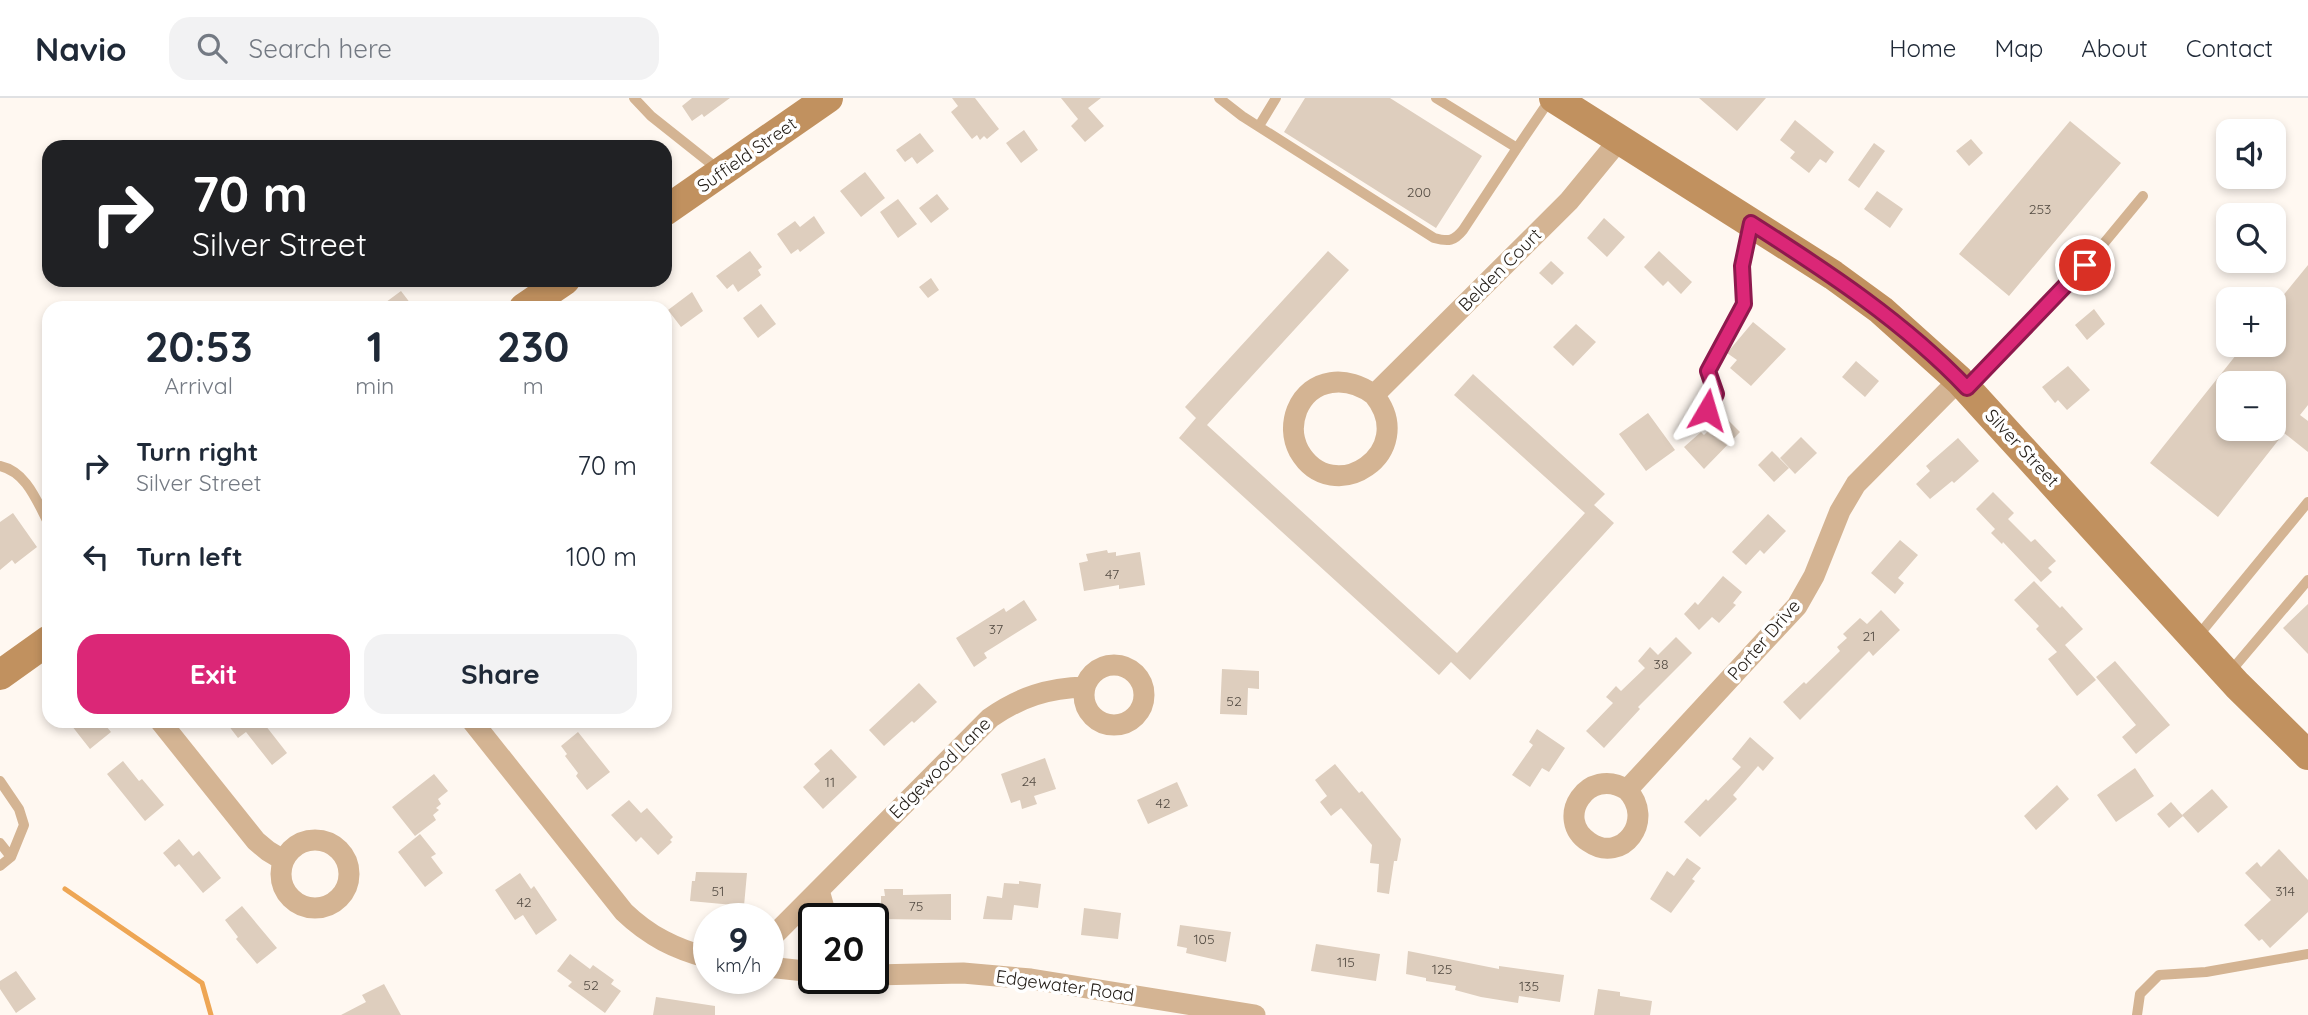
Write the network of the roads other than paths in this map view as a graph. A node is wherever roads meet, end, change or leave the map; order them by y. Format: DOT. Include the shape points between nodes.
graph roads {
  1 [pos="634,98"];
  2 [pos="828,98"];
  3 [pos="1219,98"];
  4 [pos="1276,98"];
  5 [pos="1436,98"];
  6 [pos="1553,98"];
  7 [pos="1259,126"];
  8 [pos="1620,139"];
  9 [pos="1517,148"];
  10 [pos="722,172"];
  11 [pos="2143,196"];
  12 [pos="672,206"];
  13 [pos="1751,223"];
  14 [pos="555,287"];
  15 [pos="534,301"];
  16 [pos="1963,384"];
  17 [pos="1374,395"];
  18 [pos="1697,426"];
  19 [pos="0,466"];
  20 [pos="2308,502"];
  21 [pos="42,512"];
  22 [pos="2308,580"];
  23 [pos="2196,639"];
  24 [pos="42,645"];
  25 [pos="2228,674"];
  26 [pos="0,675"];
  27 [pos="1085,687"];
  28 [pos="166,728"];
  29 [pos="478,728"];
  30 [pos="2308,755"];
  31 [pos="0,781"];
  32 [pos="1627,790"];
  33 [pos="0,843"];
  34 [pos="11,857"];
  35 [pos="284,860"];
  36 [pos="0,866"];
  37 [pos="818,890"];
  38 [pos="822,903"];
  39 [pos="784,925"];
  40 [pos="693,954"];
  41 [pos="2308,954"];
  42 [pos="889,975"];
  43 [pos="1255,1015"];
  44 [pos="2137,1015"];
  1 -- 10 [label="lane"];
  2 -- 10 [label="street, Suffield Street"];
  3 -- 7 [label="lane"];
  4 -- 7 [label="lane"];
  5 -- 9 [label="lane"];
  6 -- 8 [label="street, Silver Street"];
  6 -- 9 [label="lane"];
  7 -- 9 [label="lane" via="1447,242 1463,230"];
  8 -- 13 [label="street, Silver Street"];
  8 -- 17 [label="street, Belden Court" via="1569,201"];
  10 -- 12 [label="street, Suffield Street"];
  11 -- 16 [label="lane" via="2071,283"];
  13 -- 16 [label="street, Silver Street" via="1881,310"];
  13 -- 18 [label="lane" via="1742,266 1744,304 1708,371 1716,394"];
  14 -- 15 [label="street"];
  16 -- 23 [label="street, Silver Street"];
  16 -- 32 [label="street, Porter Drive" via="1856,484 1797,606"];
  17 -- 17 [label="street" via="1348,382 1329,383 1311,391 1299,406 1294,424 1296,443 1306,460 1322,472 1342,475 1361,471 1377,459 1386,441 1387,421"];
  19 -- 21 [label="lane" via="15,471"];
  20 -- 23 [label="lane"];
  22 -- 25 [label="lane"];
  23 -- 25 [label="street, Silver Street"];
  24 -- 26 [label="street"];
  25 -- 30 [label="street, Silver Street"];
  27 -- 37 [label="street, Edgewood Lane" via="1022,698 990,718"];
  28 -- 35 [label="street" via="256,841"];
  29 -- 40 [label="street" via="624,912 651,936"];
  31 -- 34 [label="lane" via="24,825"];
  33 -- 34 [label="lane"];
  34 -- 36 [label="lane"];
  37 -- 38 [label="street"];
  37 -- 39 [label="street, Edgewood Lane"];
  41 -- 44 [label="lane" via="2206,972 2159,975 2140,994"];
  42 -- 43 [label="street, Edgewater Road" via="963,973 1031,979"];
}
